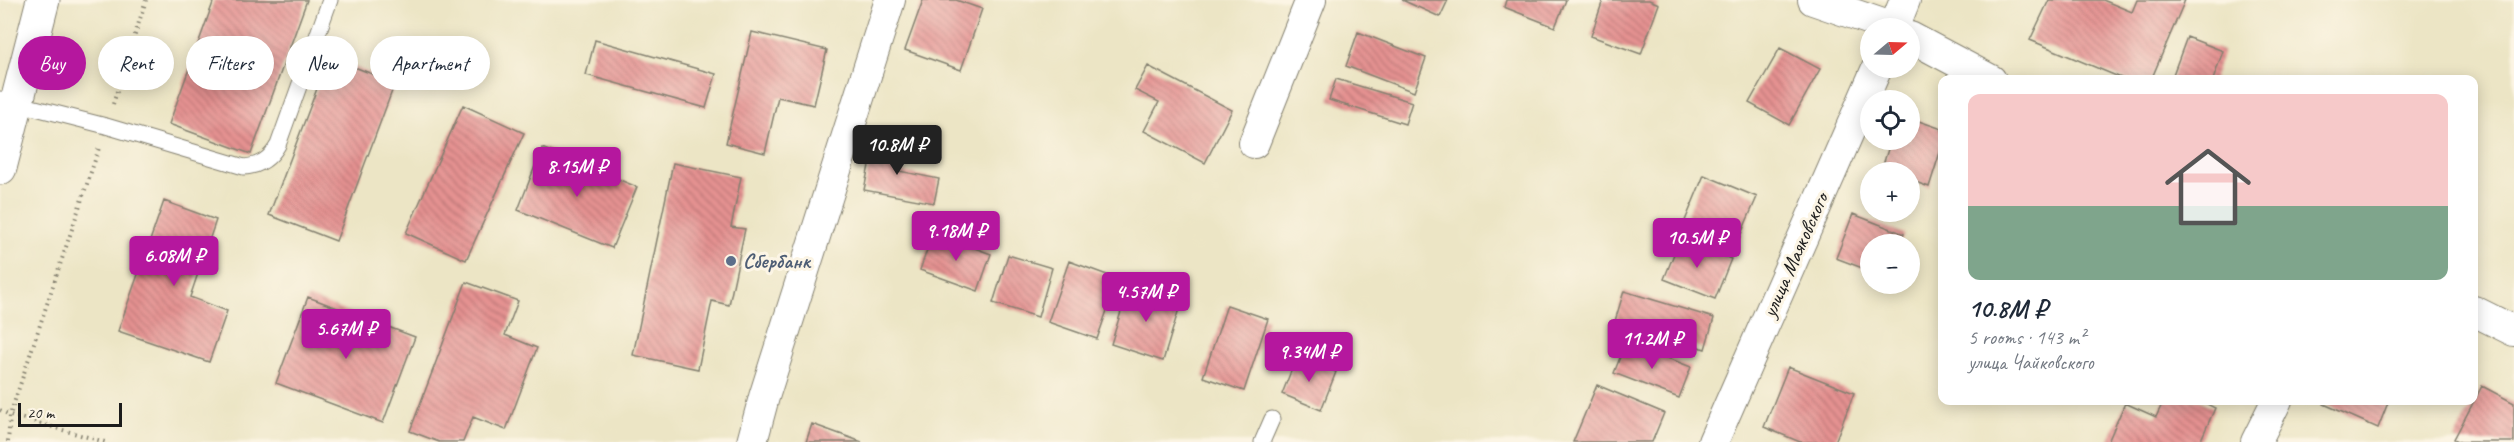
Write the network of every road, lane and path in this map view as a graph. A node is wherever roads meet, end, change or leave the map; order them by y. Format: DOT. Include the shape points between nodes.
graph roads {
  1 [pos="43,0"];
  2 [pos="146,0"];
  3 [pos="330,0"];
  4 [pos="891,0"];
  5 [pos="1311,0"];
  6 [pos="1813,0"];
  7 [pos="1905,0"];
  8 [pos="1865,18"];
  9 [pos="1898,18"];
  10 [pos="1920,42"];
  11 [pos="1982,75"];
  12 [pos="1873,78"];
  13 [pos="8,100"];
  14 [pos="106,126"];
  15 [pos="1254,143"];
  16 [pos="0,168"];
  17 [pos="2478,313"];
  18 [pos="2514,331"];
  19 [pos="2274,405"];
  20 [pos="0,410"];
  21 [pos="10,415"];
  22 [pos="1272,419"];
  23 [pos="8,442"];
  24 [pos="105,442"];
  25 [pos="752,442"];
  26 [pos="1262,442"];
  27 [pos="1713,442"];
  28 [pos="2256,442"];
  1 -- 13 [label="main road"];
  2 -- 14 [label="path"];
  3 -- 14 [label="lane" via="278,145 266,160 244,167"];
  4 -- 25 [label="street"];
  5 -- 15 [label="street"];
  6 -- 8 [label="street"];
  7 -- 9 [label="street"];
  10 -- 11 [label="street"];
  12 -- 27 [label="street, улица Маяковского"];
  13 -- 14 [label="lane"];
  13 -- 16 [label="main road"];
  14 -- 21 [label="path"];
  17 -- 18 [label="street"];
  19 -- 28 [label="street"];
  20 -- 21 [label="path"];
  21 -- 23 [label="path"];
  21 -- 24 [label="path"];
  22 -- 26 [label="lane"];
}
